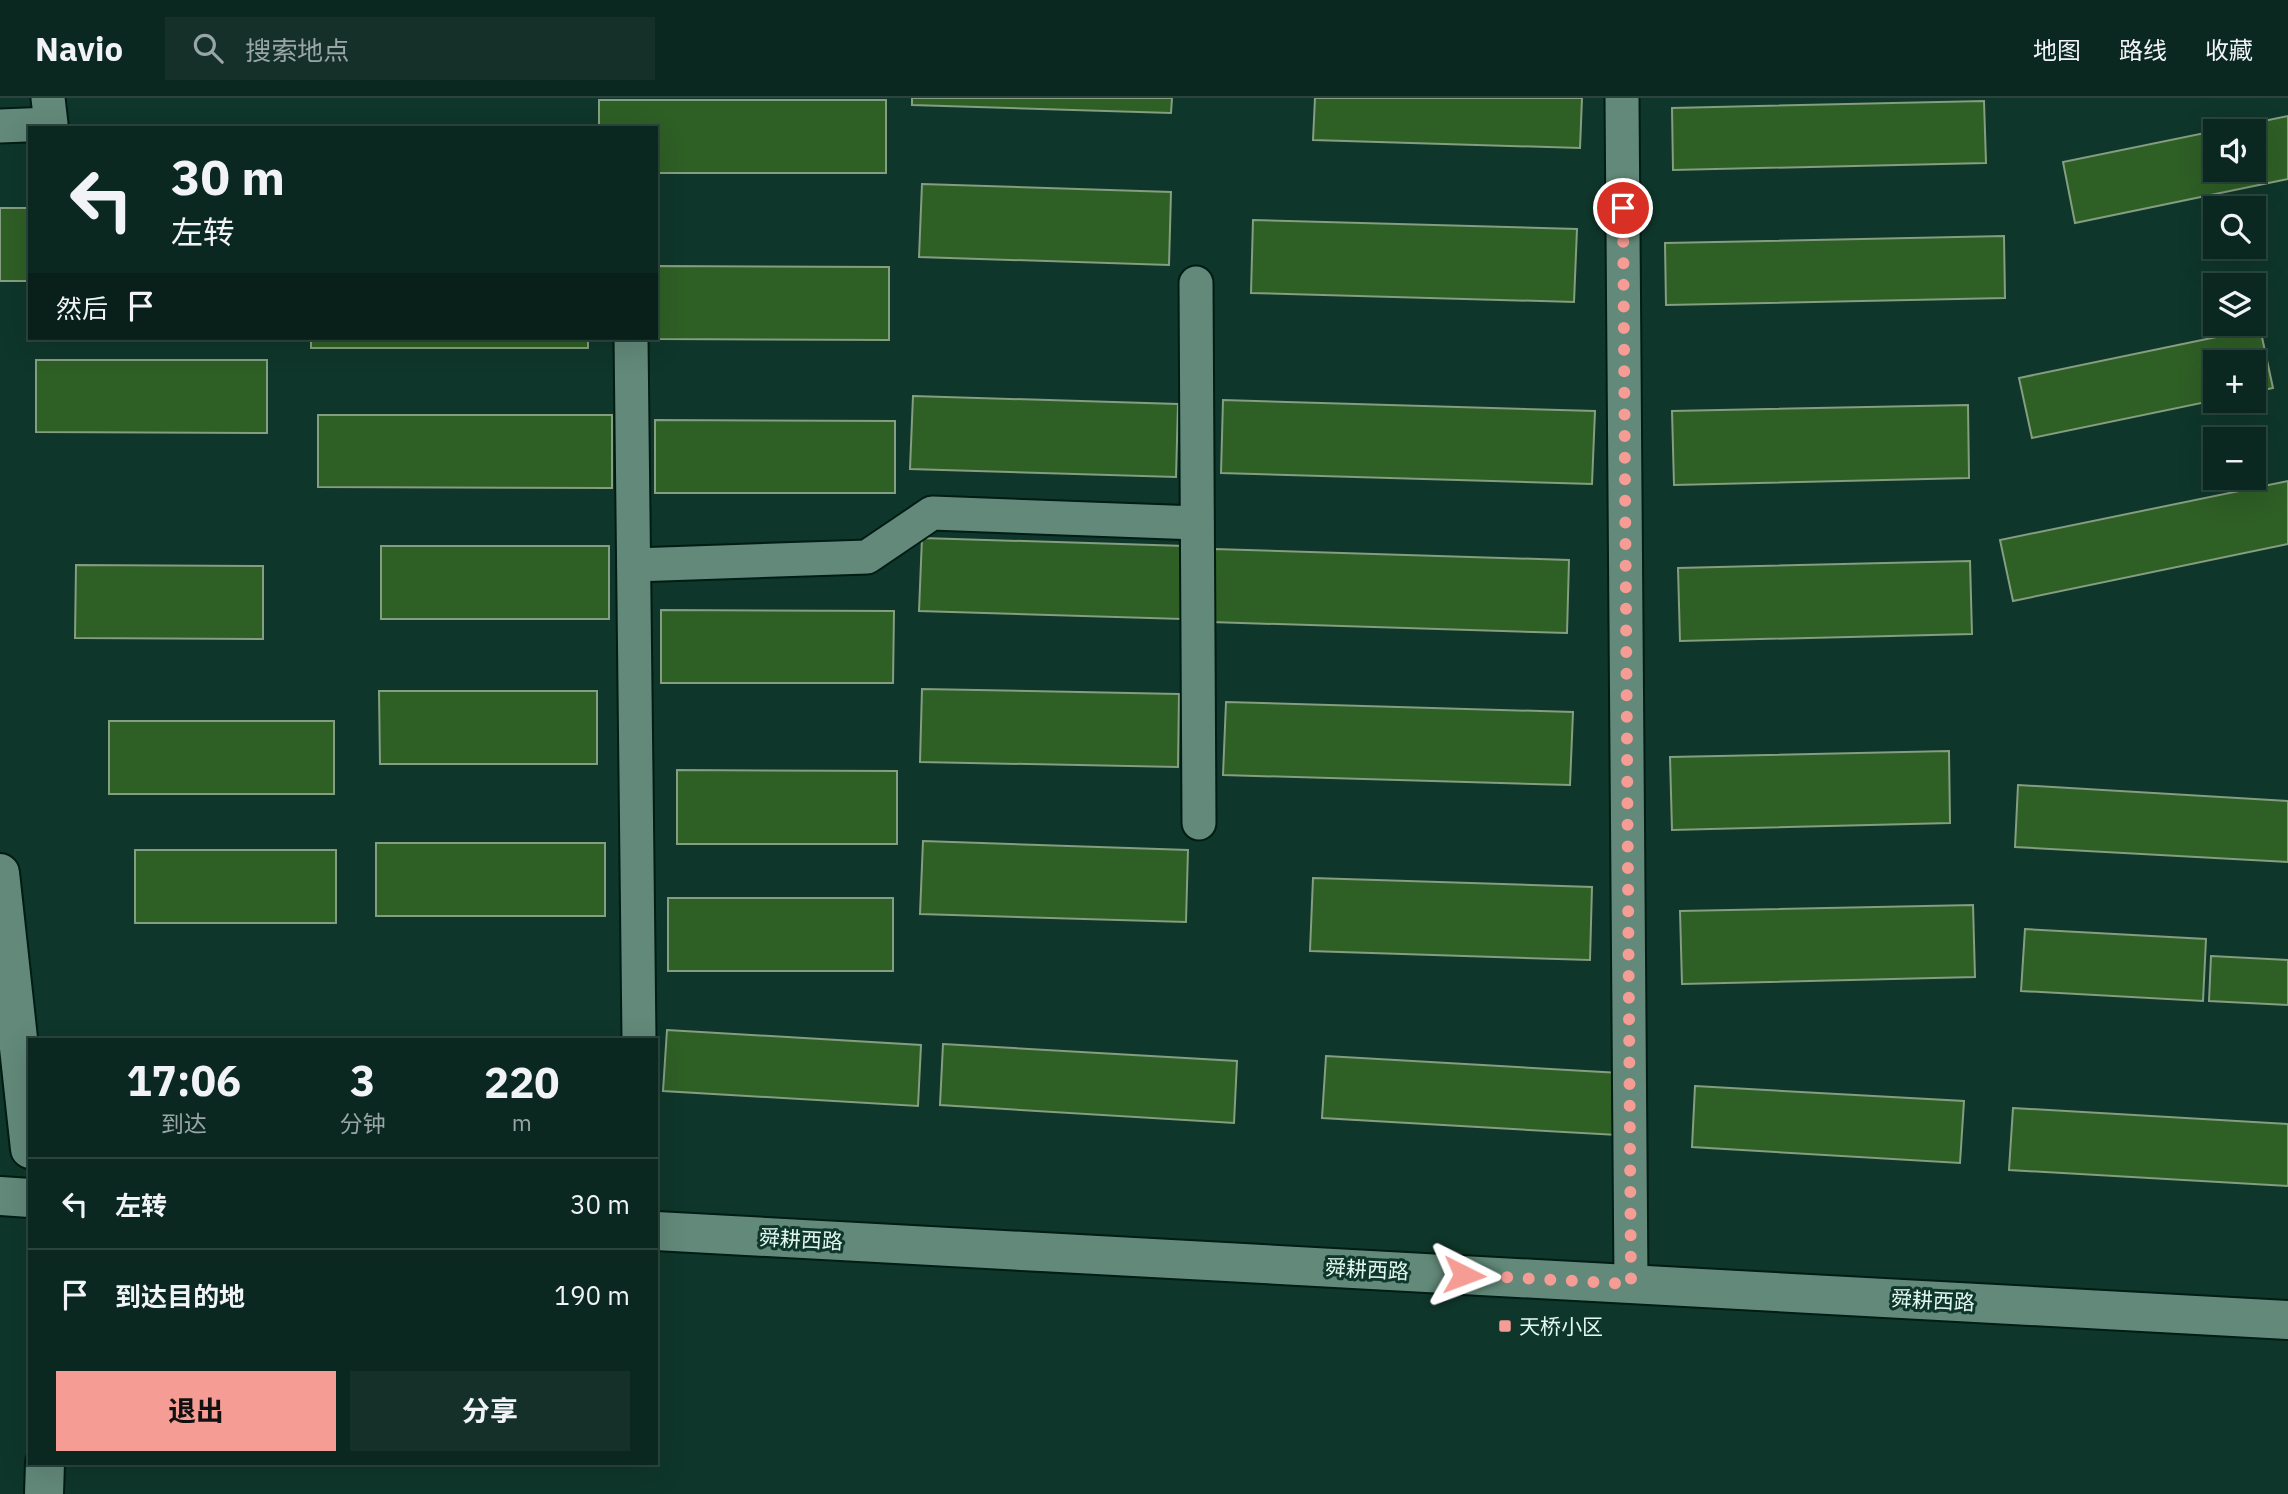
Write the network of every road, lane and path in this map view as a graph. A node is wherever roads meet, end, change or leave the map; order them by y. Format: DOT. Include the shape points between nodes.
graph roads {
  1 [pos="48,98"];
  2 [pos="1622,98"];
  3 [pos="0,126"];
  4 [pos="1196,283"];
  5 [pos="631,340"];
  6 [pos="1198,523"];
  7 [pos="634,565"];
  8 [pos="1199,823"];
  9 [pos="0,873"];
  10 [pos="639,1038"];
  11 [pos="28,1131"];
  12 [pos="0,1196"];
  13 [pos="28,1198"];
  14 [pos="658,1231"];
  15 [pos="1631,1284"];
  16 [pos="2288,1320"];
  17 [pos="45,1465"];
  18 [pos="44,1494"];
  1 -- 3 [label="street" via="51,124"];
  2 -- 15 [label="street"];
  4 -- 6 [label="street"];
  5 -- 7 [label="street"];
  6 -- 7 [label="street" via="933,513 867,557"];
  6 -- 8 [label="street"];
  7 -- 10 [label="street"];
  9 -- 11 [label="main road"];
  12 -- 13 [label="main road"];
  14 -- 15 [label="main road, 舜耕西路"];
  15 -- 16 [label="main road, 舜耕西路"];
  17 -- 18 [label="main road"];
}
